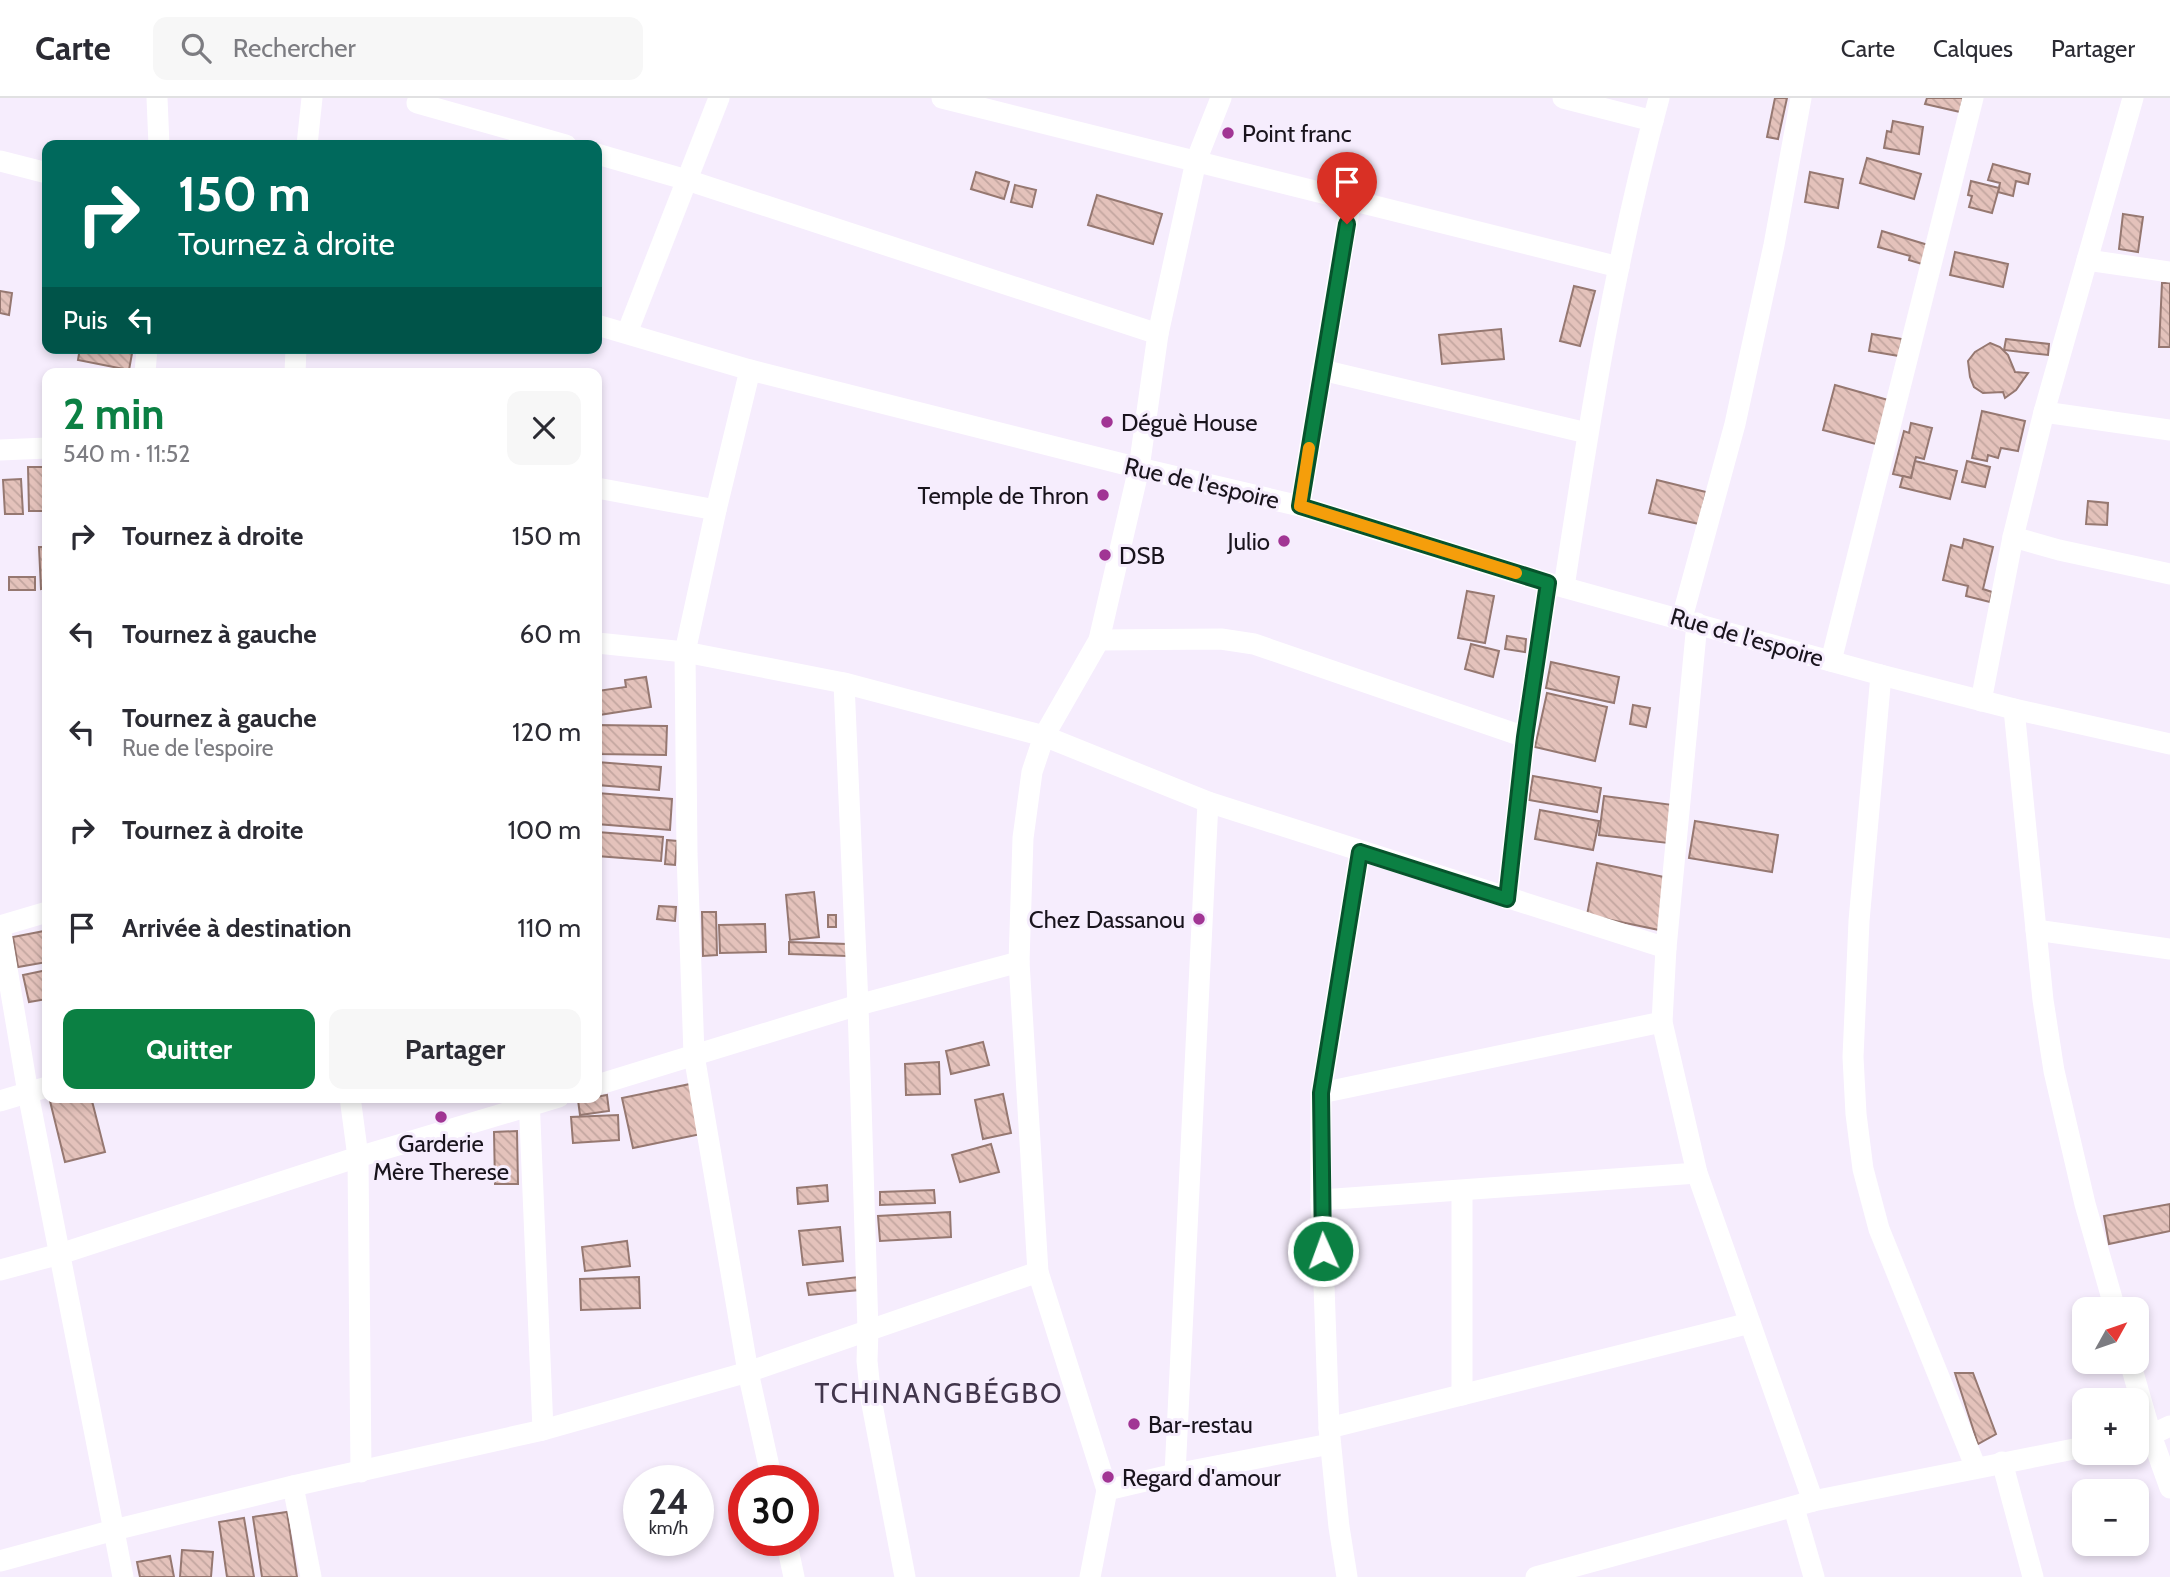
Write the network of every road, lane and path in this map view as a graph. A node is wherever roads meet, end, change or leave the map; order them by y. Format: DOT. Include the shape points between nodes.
graph roads {
  1 [pos="157,98"];
  2 [pos="312,98"];
  3 [pos="719,98"];
  4 [pos="942,98"];
  5 [pos="1221,98"];
  6 [pos="1563,98"];
  7 [pos="1659,98"];
  8 [pos="1801,98"];
  9 [pos="1973,98"];
  10 [pos="2133,98"];
  11 [pos="417,103"];
  12 [pos="471,108"];
  13 [pos="1653,121"];
  14 [pos="159,140"];
  15 [pos="308,140"];
  16 [pos="553,140"];
  17 [pos="602,155"];
  18 [pos="0,160"];
  19 [pos="1196,161"];
  20 [pos="42,172"];
  21 [pos="687,180"];
  22 [pos="1351,199"];
  23 [pos="2087,260"];
  24 [pos="1619,267"];
  25 [pos="2170,272"];
  26 [pos="602,326"];
  27 [pos="627,334"];
  28 [pos="1157,334"];
  29 [pos="750,370"];
  30 [pos="1322,370"];
  31 [pos="2044,412"];
  32 [pos="2170,430"];
  33 [pos="1587,433"];
  34 [pos="42,448"];
  35 [pos="0,450"];
  36 [pos="1139,468"];
  37 [pos="602,489"];
  38 [pos="1300,506"];
  39 [pos="716,510"];
  40 [pos="2013,537"];
  41 [pos="2170,574"];
  42 [pos="1556,585"];
  43 [pos="1690,621"];
  44 [pos="1099,639"];
  45 [pos="602,644"];
  46 [pos="685,652"];
  47 [pos="1831,661"];
  48 [pos="1881,675"];
  49 [pos="844,683"];
  50 [pos="1981,701"];
  51 [pos="2014,709"];
  52 [pos="1044,736"];
  53 [pos="1525,737"];
  54 [pos="2170,744"];
  55 [pos="1208,802"];
  56 [pos="1360,852"];
  57 [pos="1507,899"];
  58 [pos="42,913"];
  59 [pos="0,926"];
  60 [pos="2036,930"];
  61 [pos="1666,948"];
  62 [pos="2170,949"];
  63 [pos="1019,962"];
  64 [pos="858,1005"];
  65 [pos="1662,1022"];
  66 [pos="694,1055"];
  67 [pos="602,1084"];
  68 [pos="37,1090"];
  69 [pos="1321,1093"];
  70 [pos="0,1101"];
  71 [pos="351,1103"];
  72 [pos="527,1103"];
  73 [pos="530,1103"];
  74 [pos="358,1157"];
  75 [pos="1697,1173"];
  76 [pos="1462,1191"];
  77 [pos="1321,1200"];
  78 [pos="60,1254"];
  79 [pos="0,1270"];
  80 [pos="1038,1272"];
  81 [pos="2112,1297"];
  82 [pos="1750,1323"];
  83 [pos="868,1330"];
  84 [pos="748,1373"];
  85 [pos="2134,1374"];
  86 [pos="1462,1395"];
  87 [pos="543,1430"];
  88 [pos="2153,1433"];
  89 [pos="1329,1436"];
  90 [pos="2072,1449"];
  91 [pos="2002,1462"];
  92 [pos="769,1465"];
  93 [pos="1976,1468"];
  94 [pos="361,1472"];
  95 [pos="1175,1475"];
  96 [pos="293,1486"];
  97 [pos="2170,1488"];
  98 [pos="1107,1490"];
  99 [pos="1804,1505"];
  100 [pos="114,1530"];
  101 [pos="789,1556"];
  102 [pos="0,1561"];
  103 [pos="123,1577"];
  104 [pos="311,1577"];
  105 [pos="794,1577"];
  106 [pos="905,1577"];
  107 [pos="1090,1577"];
  108 [pos="1347,1577"];
  109 [pos="1536,1577"];
  110 [pos="1814,1577"];
  111 [pos="2033,1577"];
  1 -- 14 [label="street"];
  2 -- 15 [label="street"];
  3 -- 21 [label="street"];
  4 -- 19 [label="street"];
  5 -- 19 [label="street"];
  6 -- 13 [label="street"];
  7 -- 13 [label="street"];
  8 -- 43 [label="street" via="1774,245"];
  9 -- 47 [label="street"];
  10 -- 23 [label="street"];
  11 -- 12 [label="street"];
  12 -- 16 [label="street"];
  13 -- 24 [label="street"];
  17 -- 21 [label="street"];
  18 -- 20 [label="street"];
  19 -- 22 [label="street"];
  19 -- 28 [label="street"];
  21 -- 27 [label="street"];
  21 -- 28 [label="street"];
  22 -- 24 [label="street"];
  22 -- 30 [label="street"];
  23 -- 25 [label="street"];
  23 -- 31 [label="street"];
  24 -- 33 [label="street"];
  26 -- 27 [label="street, Rue de l'espoire"];
  27 -- 29 [label="street, Rue de l'espoire"];
  28 -- 36 [label="street"];
  29 -- 36 [label="street, Rue de l'espoire"];
  29 -- 39 [label="street"];
  30 -- 33 [label="street"];
  30 -- 38 [label="street"];
  31 -- 32 [label="street"];
  31 -- 40 [label="street"];
  33 -- 42 [label="street"];
  34 -- 35 [label="street"];
  36 -- 38 [label="street, Rue de l'espoire"];
  36 -- 44 [label="street"];
  37 -- 39 [label="street"];
  38 -- 42 [label="street, Rue de l'espoire"];
  39 -- 46 [label="street"];
  40 -- 41 [label="street"];
  40 -- 50 [label="street"];
  42 -- 43 [label="street, Rue de l'espoire"];
  42 -- 53 [label="street"];
  43 -- 47 [label="street, Rue de l'espoire"];
  43 -- 61 [label="street"];
  44 -- 52 [label="street"];
  44 -- 53 [label="street" via="1222,639 1254,644"];
  45 -- 46 [label="street"];
  46 -- 49 [label="street"];
  46 -- 66 [label="street"];
  47 -- 48 [label="street, Rue de l'espoire"];
  48 -- 50 [label="street, Rue de l'espoire"];
  48 -- 93 [label="street" via="1859,921 1853,1057 1856,1114 1863,1169 1879,1229"];
  49 -- 52 [label="street"];
  49 -- 64 [label="street"];
  50 -- 51 [label="street, Rue de l'espoire"];
  51 -- 54 [label="street, Rue de l'espoire"];
  51 -- 60 [label="street"];
  52 -- 55 [label="street"];
  52 -- 63 [label="street" via="1032,772 1023,838"];
  53 -- 57 [label="street"];
  55 -- 56 [label="street"];
  55 -- 95 [label="street"];
  56 -- 57 [label="street"];
  56 -- 69 [label="street"];
  57 -- 61 [label="street"];
  58 -- 59 [label="street"];
  59 -- 68 [label="street"];
  60 -- 62 [label="street"];
  60 -- 81 [label="street" via="2054,1071"];
  61 -- 65 [label="street"];
  63 -- 64 [label="street"];
  63 -- 80 [label="street"];
  64 -- 66 [label="street"];
  64 -- 83 [label="street"];
  65 -- 69 [label="street"];
  65 -- 75 [label="street"];
  66 -- 67 [label="street"];
  66 -- 84 [label="street"];
  68 -- 70 [label="street"];
  68 -- 78 [label="street"];
  69 -- 77 [label="street"];
  71 -- 74 [label="street"];
  72 -- 74 [label="street"];
  73 -- 87 [label="street"];
  74 -- 78 [label="street"];
  74 -- 94 [label="street"];
  75 -- 76 [label="street"];
  75 -- 82 [label="street"];
  76 -- 77 [label="street"];
  76 -- 86 [label="street"];
  77 -- 89 [label="street"];
  78 -- 79 [label="street"];
  78 -- 100 [label="street"];
  80 -- 83 [label="street"];
  80 -- 98 [label="street"];
  82 -- 86 [label="street"];
  82 -- 99 [label="street"];
  83 -- 84 [label="street"];
  83 -- 106 [label="street" via="872,1399"];
  84 -- 87 [label="street"];
  84 -- 92 [label="street"];
  85 -- 88 [label="street"];
  86 -- 89 [label="street"];
  87 -- 94 [label="street"];
  88 -- 97 [label="street"];
  89 -- 95 [label="street"];
  89 -- 108 [label="street"];
  90 -- 91 [label="street"];
  91 -- 93 [label="street"];
  91 -- 111 [label="street"];
  93 -- 99 [label="street"];
  94 -- 96 [label="street"];
  95 -- 98 [label="street"];
  96 -- 100 [label="street"];
  96 -- 104 [label="street"];
  98 -- 107 [label="street"];
  99 -- 109 [label="street"];
  99 -- 110 [label="street"];
  100 -- 102 [label="street"];
  100 -- 103 [label="street"];
  101 -- 105 [label="street"];
}
